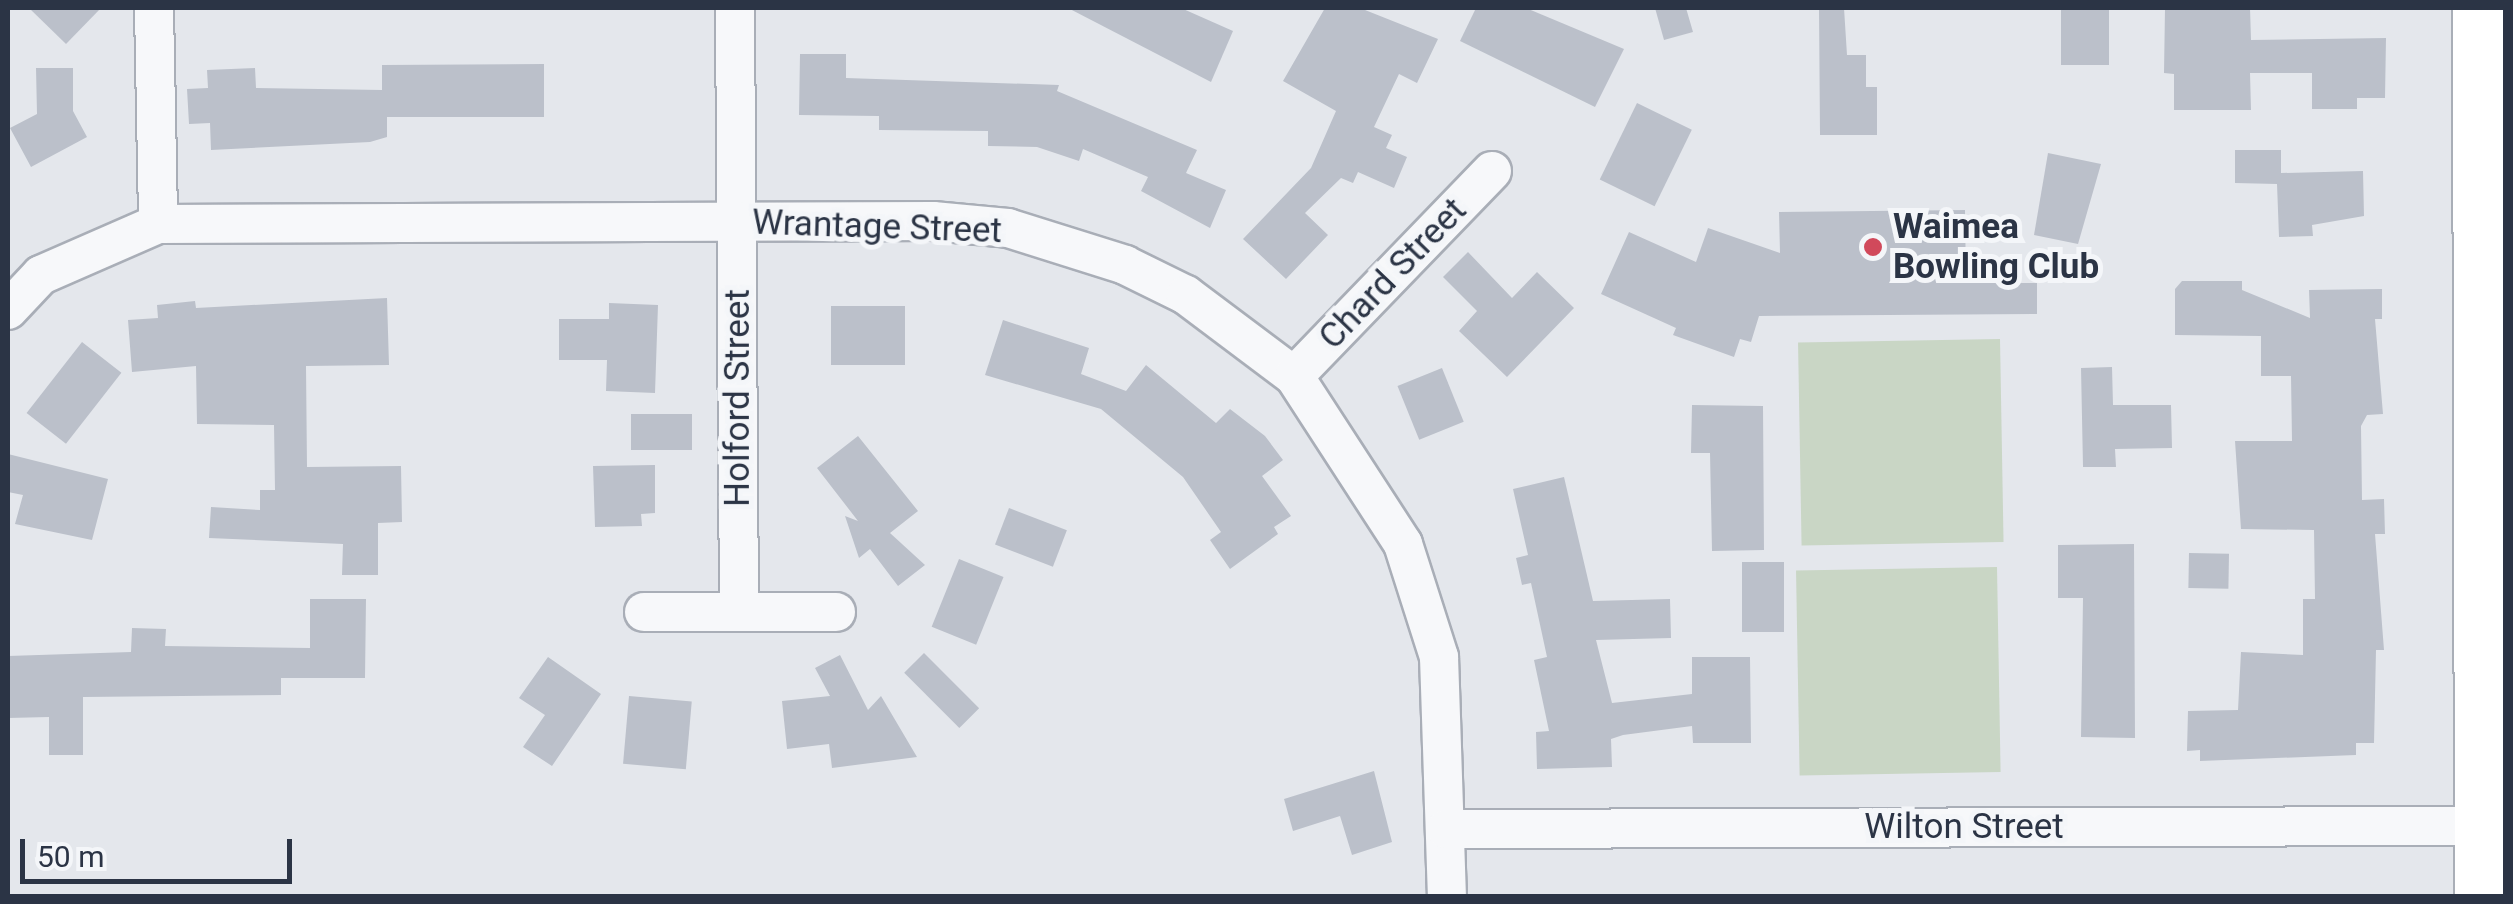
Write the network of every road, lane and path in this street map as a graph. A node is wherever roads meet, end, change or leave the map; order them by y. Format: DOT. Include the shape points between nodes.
graph roads {
  1 [pos="154,8"];
  2 [pos="735,8"];
  3 [pos="2480,8"];
  4 [pos="1492,171"];
  5 [pos="737,222"];
  6 [pos="158,224"];
  7 [pos="8,310"];
  8 [pos="1294,376"];
  9 [pos="739,608"];
  10 [pos="644,612"];
  11 [pos="836,612"];
  12 [pos="2482,826"];
  13 [pos="1446,829"];
  14 [pos="1446,896"];
  15 [pos="2482,896"];
  1 -- 6 [label="street"];
  2 -- 5 [label="street, Holford Street"];
  3 -- 12 [label="main road"];
  4 -- 8 [label="street, Chard Street"];
  5 -- 6 [label="street, Wrantage Street"];
  5 -- 8 [label="street, Wrantage Street" via="933,221 1066,243 1186,295"];
  5 -- 9 [label="street, Holford Street"];
  6 -- 7 [label="street, Wrantage Street" via="41,274"];
  8 -- 13 [label="street, Wrantage Street" via="1378,497 1426,604 1439,657"];
  9 -- 10 [label="street"];
  9 -- 11 [label="street"];
  12 -- 13 [label="street, Wilton Street"];
  12 -- 15 [label="main road"];
  13 -- 14 [label="street, Wrantage Street"];
}
